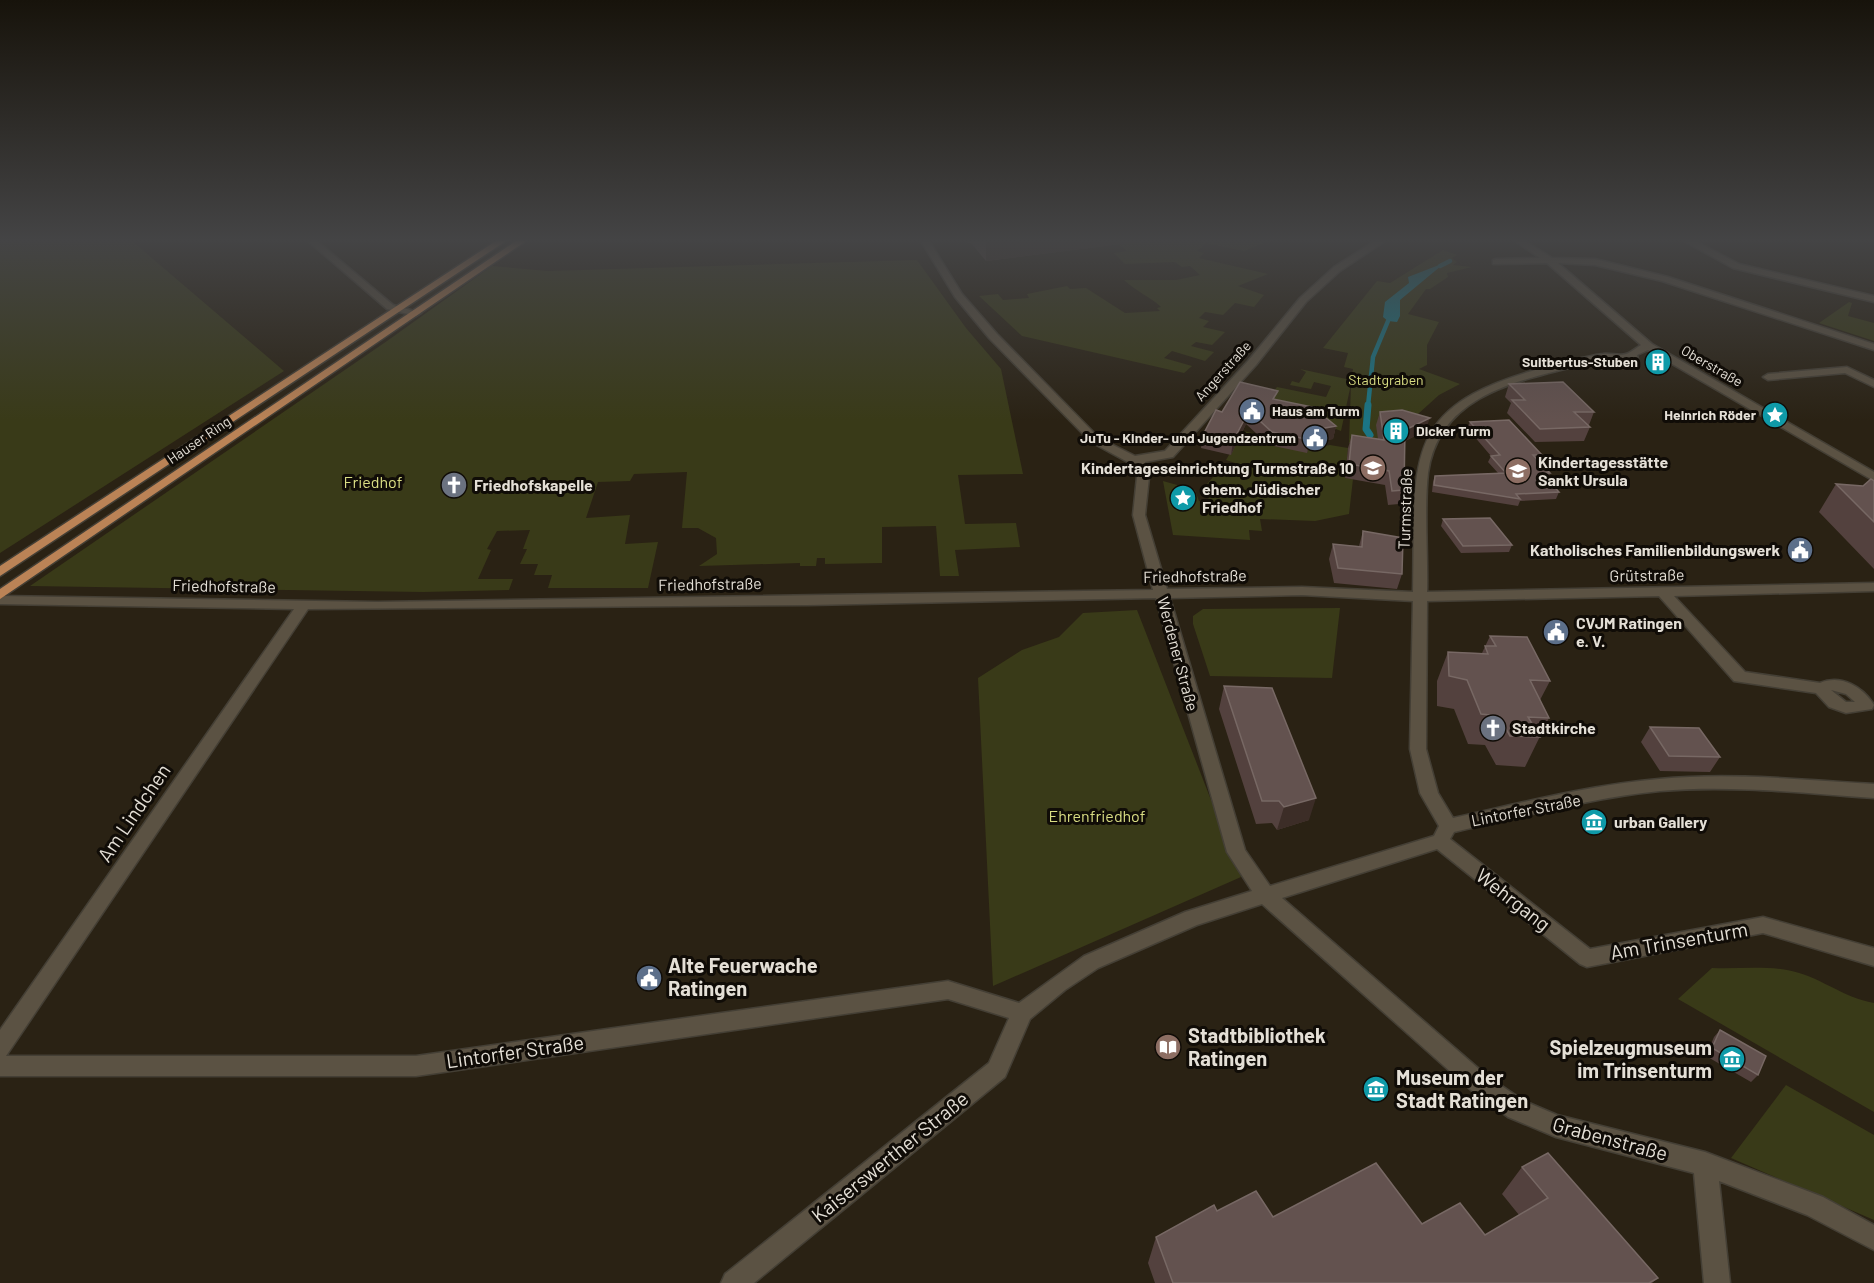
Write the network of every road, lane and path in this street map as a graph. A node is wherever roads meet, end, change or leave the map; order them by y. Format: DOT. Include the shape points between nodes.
graph roads {
  1 [pos="383,301"];
  2 [pos="410,301"];
  3 [pos="434,301"];
  4 [pos="963,301"];
  5 [pos="1302,301"];
  6 [pos="1596,301"];
  7 [pos="1732,301"];
  8 [pos="398,309"];
  9 [pos="416,313"];
  10 [pos="1648,346"];
  11 [pos="1874,347"];
  12 [pos="1768,377"];
  13 [pos="1874,384"];
  14 [pos="1135,460"];
  15 [pos="1874,477"];
  16 [pos="0,572"];
  17 [pos="1874,587"];
  18 [pos="1664,593"];
  19 [pos="0,595"];
  20 [pos="1162,595"];
  21 [pos="1420,597"];
  22 [pos="0,600"];
  23 [pos="304,605"];
  24 [pos="1821,688"];
  25 [pos="1874,791"];
  26 [pos="1444,833"];
  27 [pos="1266,896"];
  28 [pos="1874,957"];
  29 [pos="1587,958"];
  30 [pos="1022,1013"];
  31 [pos="0,1047"];
  32 [pos="0,1066"];
  33 [pos="1705,1164"];
  34 [pos="1874,1238"];
  35 [pos="734,1283"];
  36 [pos="1717,1283"];
  1 -- 8 [label="street"];
  2 -- 8 [label="main road, Hauser Ring"];
  3 -- 9 [label="main road, Hauser Ring"];
  4 -- 14 [label="street" via="1095,440"];
  5 -- 14 [label="street, Angerstraße" via="1169,454"];
  6 -- 10 [label="street, Oberstraße"];
  7 -- 11 [label="street"];
  8 -- 9 [label="street"];
  8 -- 16 [label="main road, Hauser Ring"];
  9 -- 19 [label="main road, Hauser Ring"];
  10 -- 15 [label="street, Oberstraße"];
  10 -- 21 [label="street, Turmstraße" via="1633,352 1633,359 1605,357 1509,379 1459,406 1443,422 1424,457"];
  12 -- 13 [label="street" via="1847,370"];
  14 -- 20 [label="street, Werdener Straße" via="1144,475 1139,515"];
  17 -- 18 [label="street, Grütstraße"];
  18 -- 21 [label="street, Grütstraße"];
  18 -- 24 [label="street" via="1740,677"];
  20 -- 21 [label="street, Friedhofstraße" via="1302,591"];
  20 -- 23 [label="street, Friedhofstraße"];
  20 -- 27 [label="street, Werdener Straße" via="1236,852"];
  21 -- 26 [label="street, Turmstraße" via="1418,749"];
  22 -- 23 [label="street, Friedhofstraße"];
  23 -- 31 [label="street, Am Lindchen"];
  25 -- 26 [label="street, Lintorfer Straße" via="1727,782 1659,785"];
  26 -- 27 [label="street, Lintorfer Straße"];
  26 -- 29 [label="street, Wehrgang"];
  27 -- 30 [label="street, Lintorfer Straße" via="1192,918 1091,962"];
  27 -- 33 [label="street, Grabenstraße" via="1479,1083 1516,1109 1556,1126"];
  28 -- 29 [label="street, Am Trinsenturm" via="1763,925"];
  30 -- 32 [label="street, Lintorfer Straße" via="948,990 416,1066"];
  30 -- 35 [label="street, Kaiserswerther Straße" via="997,1070"];
  33 -- 34 [label="street, Grabenstraße" via="1814,1206"];
  33 -- 36 [label="street"];
}
